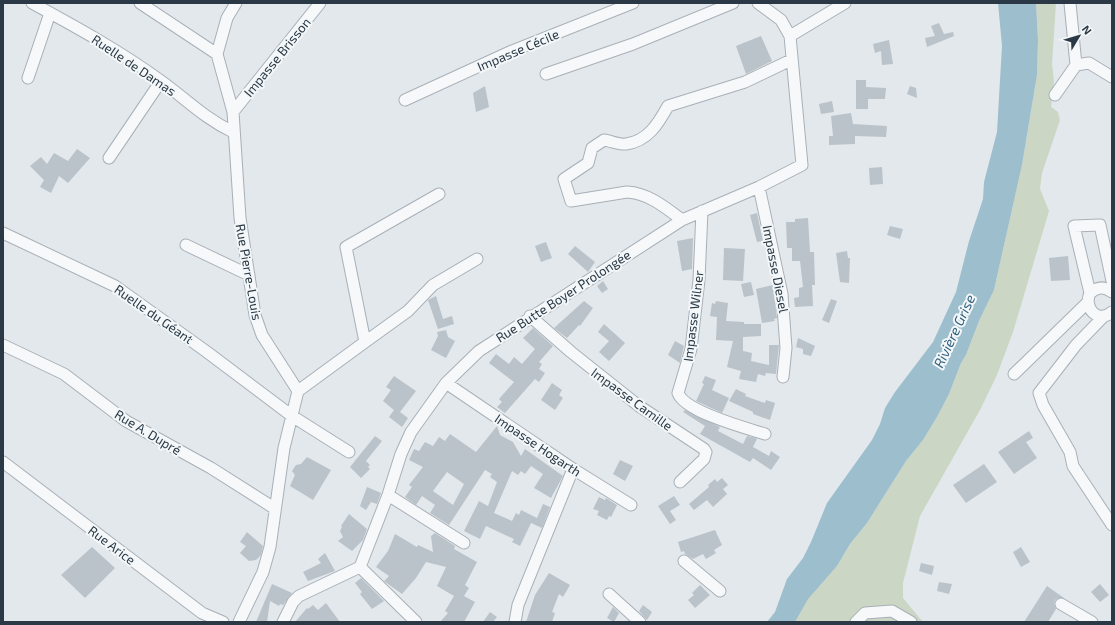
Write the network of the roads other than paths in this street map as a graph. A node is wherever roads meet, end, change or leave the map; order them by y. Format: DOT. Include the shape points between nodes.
graph roads {
  1 [pos="32,3"];
  2 [pos="140,3"];
  3 [pos="236,3"];
  4 [pos="320,3"];
  5 [pos="633,3"];
  6 [pos="733,3"];
  7 [pos="758,3"];
  8 [pos="845,3"];
  9 [pos="1070,3"];
  10 [pos="50,12"];
  11 [pos="790,36"];
  12 [pos="217,54"];
  13 [pos="791,60"];
  14 [pos="1076,65"];
  15 [pos="546,74"];
  16 [pos="1112,77"];
  17 [pos="28,78"];
  18 [pos="161,81"];
  19 [pos="1055,95"];
  20 [pos="405,100"];
  21 [pos="233,112"];
  22 [pos="233,132"];
  23 [pos="109,158"];
  24 [pos="759,186"];
  25 [pos="439,194"];
  26 [pos="702,211"];
  27 [pos="682,220"];
  28 [pos="3,233"];
  29 [pos="186,245"];
  30 [pos="477,259"];
  31 [pos="249,275"];
  32 [pos="1112,281"];
  33 [pos="1112,292"];
  34 [pos="1089,298"];
  35 [pos="1108,314"];
  36 [pos="530,316"];
  37 [pos="365,342"];
  38 [pos="3,345"];
  39 [pos="1014,374"];
  40 [pos="783,377"];
  41 [pos="446,383"];
  42 [pos="298,391"];
  43 [pos="292,416"];
  44 [pos="765,434"];
  45 [pos="349,452"];
  46 [pos="3,462"];
  47 [pos="573,469"];
  48 [pos="680,482"];
  49 [pos="388,495"];
  50 [pos="631,505"];
  51 [pos="274,508"];
  52 [pos="1112,525"];
  53 [pos="464,543"];
  54 [pos="684,561"];
  55 [pos="360,567"];
  56 [pos="720,592"];
  57 [pos="609,594"];
  58 [pos="1061,604"];
  59 [pos="223,622"];
  60 [pos="239,622"];
  61 [pos="283,622"];
  62 [pos="416,622"];
  63 [pos="515,622"];
  64 [pos="640,622"];
  65 [pos="856,622"];
  66 [pos="911,622"];
  67 [pos="1092,622"];
  1 -- 10 [label="street, Ruelle de Damas"];
  2 -- 12 [label="street"];
  3 -- 12 [label="street" via="227,18"];
  4 -- 21 [label="street, Impasse Brisson"];
  5 -- 20 [label="street, Impasse Cécile" via="512,51"];
  6 -- 15 [label="street" via="633,44"];
  7 -- 11 [label="street, Rue Butte Boyer Prolongée" via="781,20"];
  8 -- 11 [label="street"];
  9 -- 14 [label="street"];
  10 -- 17 [label="street"];
  10 -- 18 [label="street, Ruelle de Damas"];
  11 -- 13 [label="street, Rue Butte Boyer Prolongée"];
  12 -- 21 [label="street, Rue Pierre-Louis"];
  13 -- 24 [label="street, Rue Butte Boyer Prolongée" via="802,166"];
  13 -- 27 [label="street" via="745,82 668,106 646,137 625,144 604,140 592,148 588,163 564,180 571,201 634,192 659,203"];
  14 -- 16 [label="street" via="1089,63"];
  14 -- 19 [label="street"];
  18 -- 22 [label="street, Ruelle de Damas" via="212,122"];
  18 -- 23 [label="street"];
  21 -- 22 [label="street, Rue Pierre-Louis"];
  22 -- 31 [label="street, Rue Pierre-Louis" via="240,218"];
  24 -- 26 [label="street, Rue Butte Boyer Prolongée"];
  24 -- 40 [label="street, Impasse Diesel" via="782,294 786,348"];
  25 -- 37 [label="street" via="346,246"];
  26 -- 27 [label="street, Rue Butte Boyer Prolongée"];
  26 -- 44 [label="street, Impasse Wilner" via="699,280 691,349 678,393 684,402 704,413"];
  27 -- 36 [label="street, Rue Butte Boyer Prolongée"];
  28 -- 43 [label="street, Ruelle du Géant" via="115,286"];
  29 -- 31 [label="street"];
  30 -- 37 [label="street" via="433,285 408,311"];
  31 -- 42 [label="street, Rue Pierre-Louis" via="255,315 262,335"];
  32 -- 34 [label="street" via="1100,225 1074,226"];
  33 -- 34 [label="street" via="1098,288"];
  34 -- 35 [label="street" via="1091,312 1099,316"];
  34 -- 39 [label="street"];
  35 -- 52 [label="street" via="1076,345 1039,393 1043,405 1070,452 1073,466"];
  36 -- 41 [label="street, Rue Butte Boyer Prolongée" via="479,351"];
  36 -- 48 [label="street, Impasse Camille" via="639,406 704,449 704,459"];
  37 -- 42 [label="street"];
  38 -- 51 [label="street, Rue A. Dupré" via="64,374 126,421 211,468"];
  41 -- 47 [label="street, Impasse Hogarth"];
  41 -- 49 [label="street, Rue Butte Boyer Prolongée" via="411,432"];
  42 -- 43 [label="street"];
  43 -- 45 [label="street, Ruelle du Géant"];
  43 -- 51 [label="street"];
  46 -- 59 [label="street, Rue Arice" via="202,613"];
  47 -- 50 [label="street, Impasse Hogarth"];
  47 -- 63 [label="street" via="518,605"];
  49 -- 53 [label="street"];
  49 -- 55 [label="street, Rue Butte Boyer Prolongée"];
  51 -- 60 [label="street" via="270,547 263,572"];
  54 -- 56 [label="street"];
  55 -- 61 [label="street" via="299,596"];
  55 -- 62 [label="street"];
  57 -- 64 [label="street"];
  58 -- 67 [label="street"];
  65 -- 66 [label="street" via="865,612 892,611"];
}
